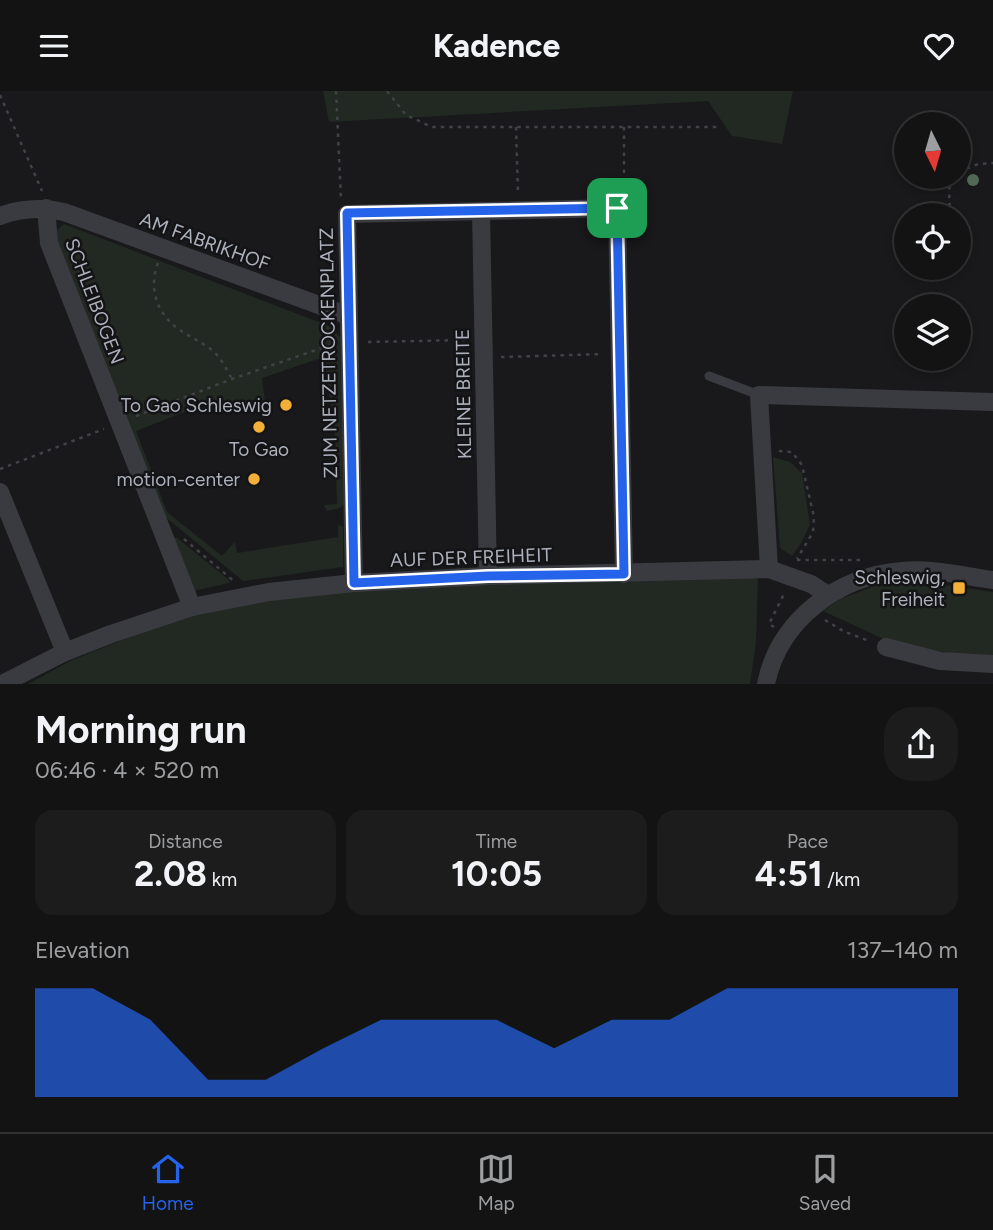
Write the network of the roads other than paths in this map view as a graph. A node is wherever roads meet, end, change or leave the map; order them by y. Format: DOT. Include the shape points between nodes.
graph roads {
  1 [pos="46,208"];
  2 [pos="481,211"];
  3 [pos="0,216"];
  4 [pos="349,316"];
  5 [pos="709,376"];
  6 [pos="759,395"];
  7 [pos="993,403"];
  8 [pos="0,492"];
  9 [pos="769,569"];
  10 [pos="624,574"];
  11 [pos="488,576"];
  12 [pos="993,580"];
  13 [pos="354,583"];
  14 [pos="828,595"];
  15 [pos="192,607"];
  16 [pos="886,647"];
  17 [pos="65,652"];
  18 [pos="993,664"];
  19 [pos="2,684"];
  20 [pos="766,684"];
  1 -- 3 [label="street"];
  1 -- 4 [label="street, AM FABRIKHOF"];
  1 -- 15 [label="street, SCHLEIBOGEN" via="49,243"];
  2 -- 4 [label="street, ZUM NETZETROCKENPLATZ" via="347,213"];
  2 -- 10 [label="street, ZUM NETZETROCKENPLATZ" via="617,208"];
  2 -- 11 [label="street, KLEINE BREITE"];
  4 -- 13 [label="street, ZUM NETZETROCKENPLATZ"];
  5 -- 6 [label="lane"];
  6 -- 7 [label="street"];
  6 -- 9 [label="street"];
  8 -- 17 [label="street"];
  9 -- 10 [label="street, AUF DER FREIHEIT"];
  9 -- 14 [label="street, AUF DER FREIHEIT"];
  10 -- 11 [label="street, AUF DER FREIHEIT"];
  11 -- 13 [label="street, AUF DER FREIHEIT"];
  12 -- 14 [label="street" via="903,570 856,581"];
  13 -- 15 [label="street, AUF DER FREIHEIT" via="269,592"];
  14 -- 20 [label="street" via="787,636"];
  15 -- 17 [label="street, AUF DER FREIHEIT"];
  16 -- 18 [label="street" via="940,661"];
  17 -- 19 [label="street, AUF DER FREIHEIT"];
}
